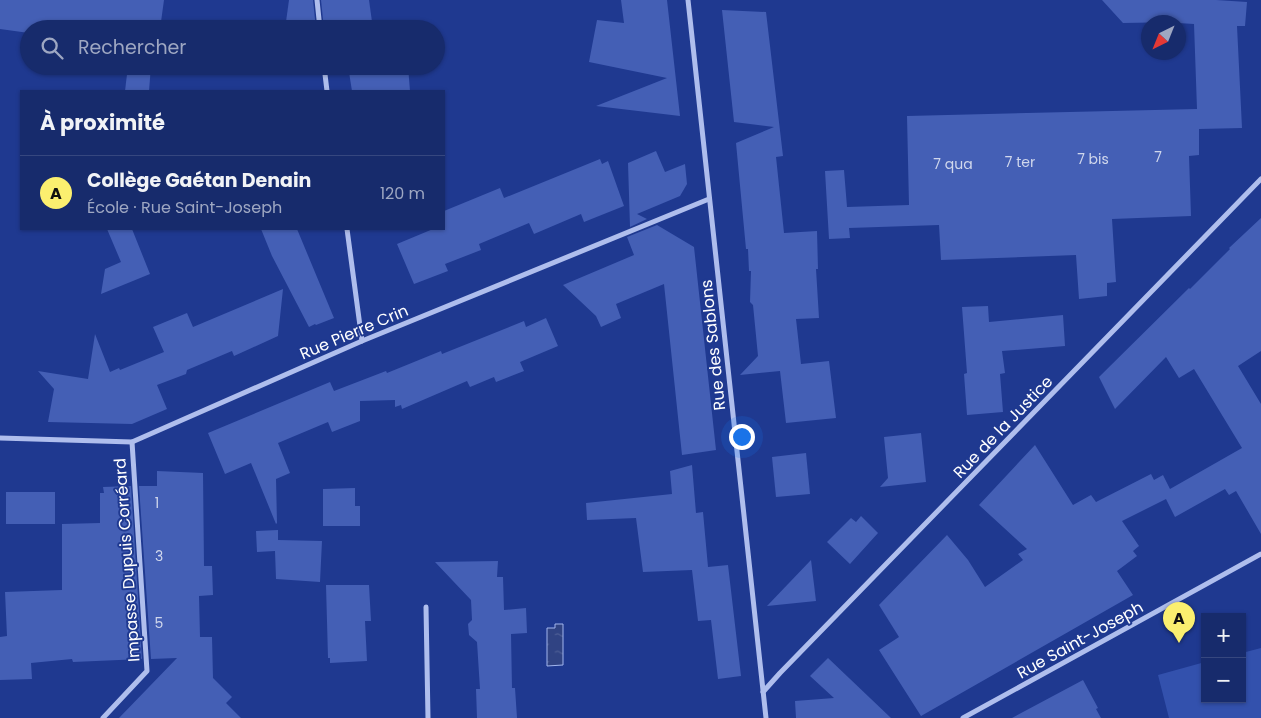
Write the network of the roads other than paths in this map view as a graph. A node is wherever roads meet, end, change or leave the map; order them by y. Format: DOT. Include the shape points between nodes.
graph roads {
  1 [pos="317,0"];
  2 [pos="688,0"];
  3 [pos="319,20"];
  4 [pos="325,75"];
  5 [pos="327,90"];
  6 [pos="1261,179"];
  7 [pos="709,199"];
  8 [pos="346,230"];
  9 [pos="362,341"];
  10 [pos="0,438"];
  11 [pos="132,442"];
  12 [pos="1261,554"];
  13 [pos="426,607"];
  14 [pos="763,692"];
  15 [pos="103,718"];
  16 [pos="428,718"];
  17 [pos="766,718"];
  18 [pos="963,718"];
  1 -- 3 [label="street"];
  2 -- 7 [label="street, Rue des Sablons"];
  4 -- 5 [label="street"];
  6 -- 14 [label="street, Rue de la Justice"];
  7 -- 9 [label="street, Rue Pierre Crin"];
  7 -- 14 [label="street, Rue des Sablons"];
  8 -- 9 [label="street"];
  9 -- 11 [label="street, Rue Pierre Crin"];
  10 -- 11 [label="street, Rue Pierre Crin"];
  11 -- 15 [label="street, Impasse Dupuis Corréard" via="146,671"];
  12 -- 18 [label="street, Rue Saint-Joseph"];
  13 -- 16 [label="street"];
  14 -- 17 [label="street, Rue des Sablons"];
}
